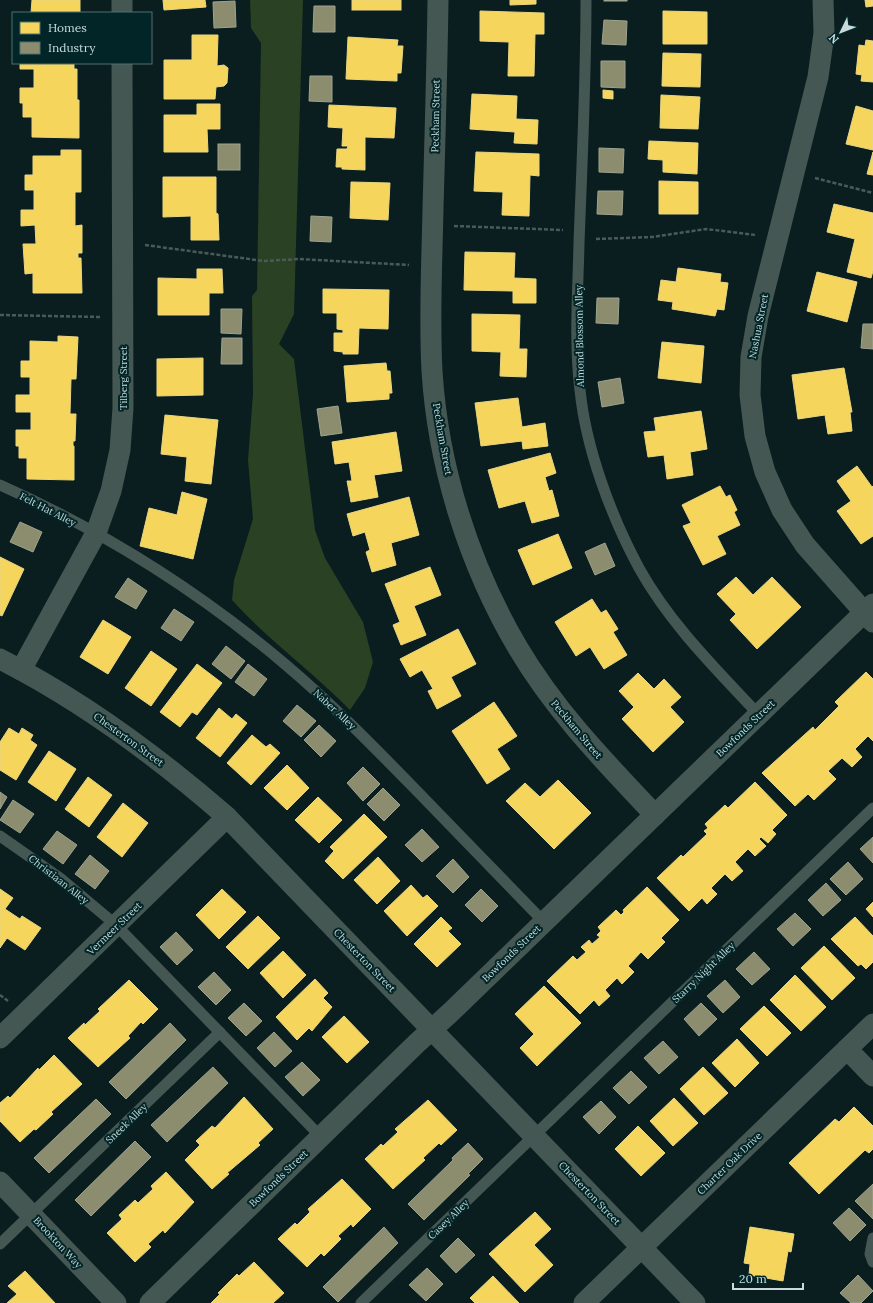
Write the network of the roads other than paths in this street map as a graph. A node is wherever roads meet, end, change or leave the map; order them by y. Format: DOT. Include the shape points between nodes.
graph roads {
  1 [pos="122,0"];
  2 [pos="438,0"];
  3 [pos="586,0"];
  4 [pos="823,0"];
  5 [pos="122,12"];
  6 [pos="122,64"];
  7 [pos="0,485"];
  8 [pos="96,533"];
  9 [pos="870,613"];
  10 [pos="0,659"];
  11 [pos="21,670"];
  12 [pos="759,715"];
  13 [pos="873,808"];
  14 [pos="655,815"];
  15 [pos="227,817"];
  16 [pos="0,836"];
  17 [pos="544,922"];
  18 [pos="116,925"];
  19 [pos="873,1024"];
  20 [pos="433,1030"];
  21 [pos="220,1032"];
  22 [pos="0,1038"];
  23 [pos="847,1049"];
  24 [pos="873,1076"];
  25 [pos="534,1135"];
  26 [pos="321,1137"];
  27 [pos="0,1182"];
  28 [pos="32,1214"];
  29 [pos="873,1238"];
  30 [pos="0,1244"];
  31 [pos="642,1247"];
  32 [pos="873,1262"];
  33 [pos="116,1303"];
  34 [pos="150,1303"];
  35 [pos="361,1303"];
  36 [pos="584,1303"];
  37 [pos="695,1303"];
  1 -- 5 [label="street"];
  2 -- 14 [label="street, Peckham Street" via="430,317 432,373 440,439 453,494 470,547 492,598 518,647 548,694 582,738"];
  3 -- 12 [label="lane, Almond Blossom Alley" via="577,317 580,390 586,428 606,494 636,562 660,601 695,647"];
  4 -- 9 [label="street, Nashua Street" via="824,33 818,77 758,316 751,357 750,395 755,436 765,472 782,510 805,544"];
  6 -- 8 [label="street, Tilberg Street" via="123,408 120,450 111,491"];
  7 -- 8 [label="lane, Felt Hat Alley"];
  8 -- 11 [label="street, Tilberg Street"];
  8 -- 17 [label="lane, Naber Alley" via="165,574 286,665 352,724"];
  9 -- 12 [label="street, Bowfonds Street"];
  10 -- 11 [label="street, Chesterton Street"];
  11 -- 15 [label="street, Chesterton Street" via="100,717 176,773"];
  12 -- 14 [label="street, Bowfonds Street"];
  13 -- 25 [label="lane, Starry Night Alley"];
  14 -- 17 [label="street, Bowfonds Street"];
  15 -- 18 [label="street, Vermeer Street"];
  15 -- 20 [label="street, Chesterton Street"];
  16 -- 18 [label="lane, Christiaan Alley" via="60,878"];
  17 -- 20 [label="street, Bowfonds Street"];
  18 -- 21 [label="lane"];
  18 -- 22 [label="street, Vermeer Street"];
  19 -- 23 [label="street, Charter Oak Drive"];
  20 -- 25 [label="street, Chesterton Street"];
  20 -- 26 [label="street, Bowfonds Street"];
  21 -- 26 [label="lane"];
  21 -- 28 [label="lane, Sneek Alley"];
  23 -- 24 [label="street"];
  23 -- 31 [label="street, Charter Oak Drive"];
  25 -- 31 [label="street, Chesterton Street"];
  25 -- 35 [label="lane, Casey Alley"];
  26 -- 34 [label="street, Bowfonds Street"];
  27 -- 28 [label="street, Brookton Way"];
  28 -- 30 [label="lane, Sneek Alley"];
  28 -- 33 [label="street, Brookton Way"];
  29 -- 32 [label="lane" via="870,1254"];
  31 -- 36 [label="street, Charter Oak Drive"];
  31 -- 37 [label="street, Chesterton Street"];
}
